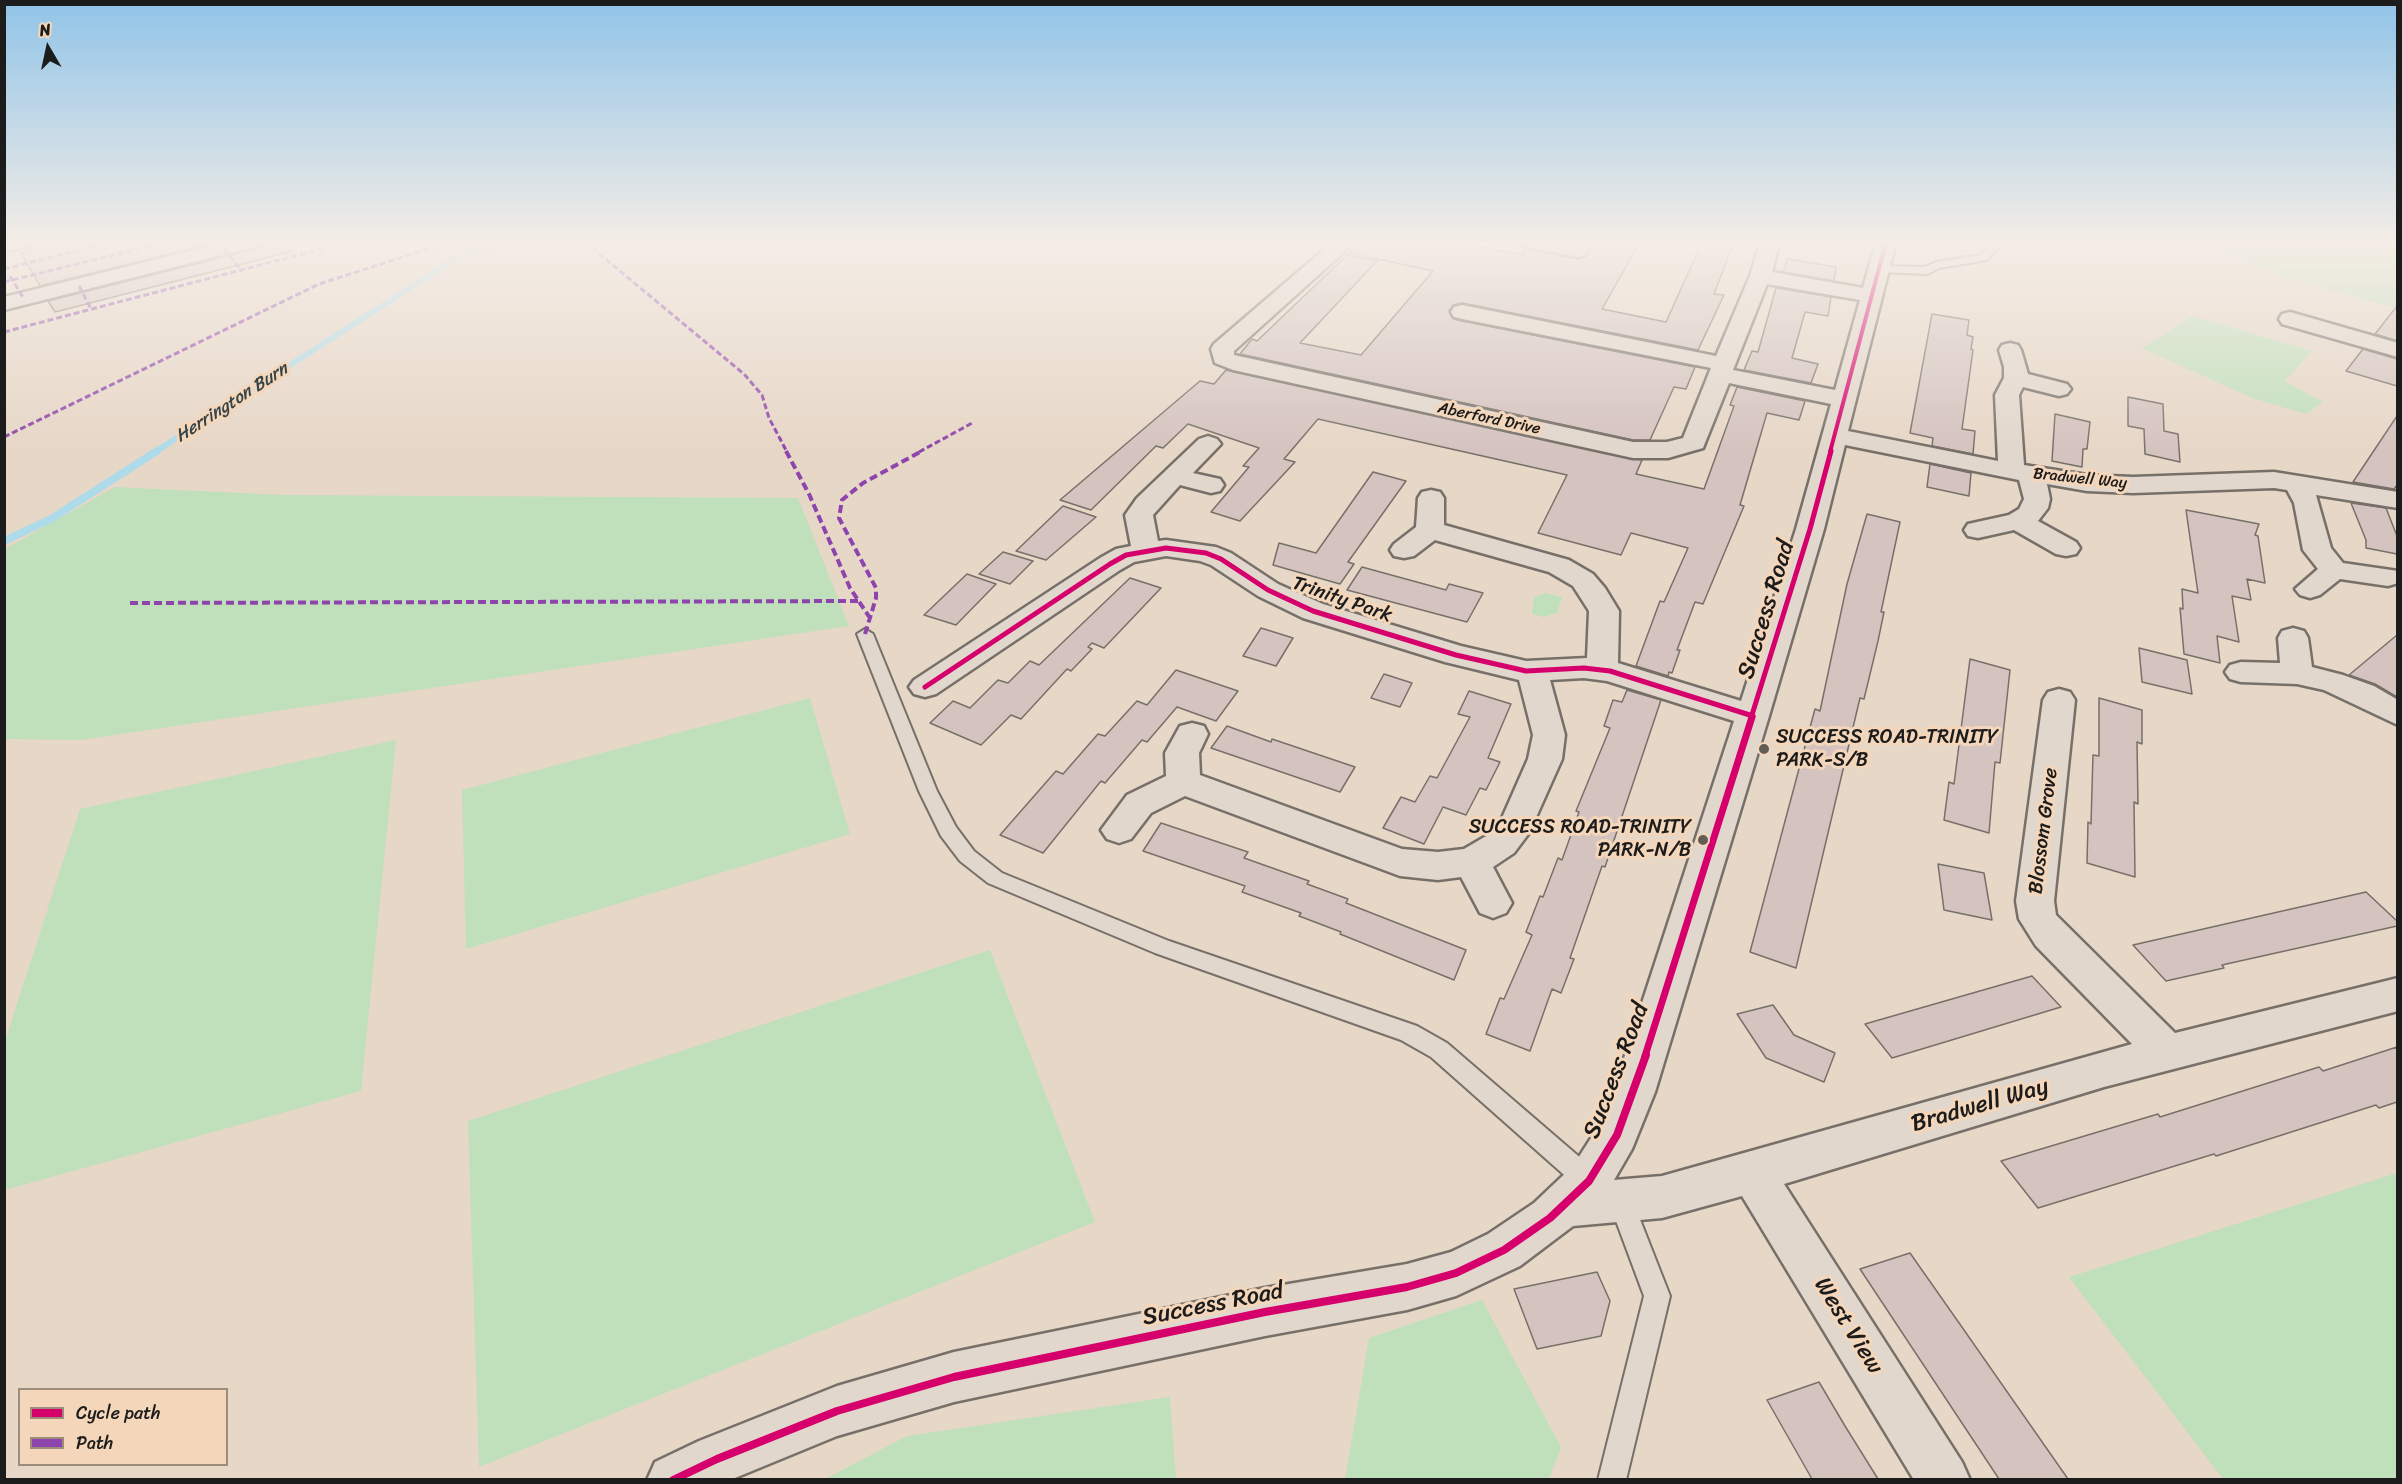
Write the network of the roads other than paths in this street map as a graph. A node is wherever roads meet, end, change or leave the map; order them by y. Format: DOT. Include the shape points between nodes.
graph roads {
  1 [pos="1265,311"];
  2 [pos="1745,311"];
  3 [pos="1869,311"];
  4 [pos="1462,313"];
  5 [pos="2290,319"];
  6 [pos="2397,350"];
  7 [pos="2010,351"];
  8 [pos="1721,369"];
  9 [pos="2016,378"];
  10 [pos="2059,389"];
  11 [pos="1841,418"];
  12 [pos="1208,444"];
  13 [pos="2021,473"];
  14 [pos="1175,476"];
  15 [pos="2297,483"];
  16 [pos="1211,484"];
  17 [pos="1431,498"];
  18 [pos="2397,500"];
  19 [pos="2018,521"];
  20 [pos="1430,530"];
  21 [pos="1978,530"];
  22 [pos="2066,548"];
  23 [pos="1146,550"];
  24 [pos="1404,550"];
  25 [pos="2334,570"];
  26 [pos="2388,578"];
  27 [pos="2310,589"];
  28 [pos="866,634"];
  29 [pos="2293,638"];
  30 [pos="1532,670"];
  31 [pos="1602,670"];
  32 [pos="2241,672"];
  33 [pos="2296,674"];
  34 [pos="925,687"];
  35 [pos="2060,700"];
  36 [pos="2397,714"];
  37 [pos="1753,716"];
  38 [pos="1192,734"];
  39 [pos="1183,782"];
  40 [pos="1119,830"];
  41 [pos="1472,862"];
  42 [pos="1493,903"];
  43 [pos="2397,994"];
  44 [pos="2168,1053"];
  45 [pos="1752,1173"];
  46 [pos="1590,1197"];
  47 [pos="674,1479"];
  48 [pos="1612,1479"];
  49 [pos="1944,1479"];
  1 -- 8 [label="street, Aberford Drive" via="1222,349 1223,358 1633,450 1668,450 1694,443"];
  2 -- 8 [label="street, Aberford Drive"];
  3 -- 11 [label="street, Success Road"];
  4 -- 8 [label="street"];
  5 -- 6 [label="street" via="2339,342"];
  7 -- 9 [label="street"];
  8 -- 11 [label="street"];
  9 -- 10 [label="street"];
  9 -- 13 [label="street" via="2007,395"];
  11 -- 13 [label="street, Bradwell Way"];
  11 -- 37 [label="street, Success Road"];
  12 -- 14 [label="street"];
  13 -- 15 [label="street, Bradwell Way" via="2110,485 2232,480"];
  13 -- 19 [label="street" via="2037,499 2035,508"];
  14 -- 16 [label="street"];
  14 -- 23 [label="street" via="1139,515"];
  15 -- 18 [label="street, Bradwell Way"];
  15 -- 25 [label="street" via="2307,503 2317,550"];
  17 -- 20 [label="street"];
  19 -- 21 [label="street"];
  19 -- 22 [label="street"];
  20 -- 24 [label="street"];
  20 -- 31 [label="street" via="1559,566 1583,580 1604,611"];
  23 -- 30 [label="street, Trinity Park" via="1206,553 1313,611 1487,664"];
  23 -- 34 [label="street, Trinity Park" via="1110,564"];
  25 -- 26 [label="street"];
  25 -- 27 [label="street"];
  28 -- 46 [label="lane" via="948,831 967,856 994,878 1162,947 1409,1033 1439,1050"];
  29 -- 33 [label="street"];
  30 -- 31 [label="street, Trinity Park"];
  30 -- 41 [label="street" via="1549,735 1545,759 1517,824 1501,844"];
  31 -- 37 [label="street, Trinity Park"];
  32 -- 33 [label="street"];
  33 -- 36 [label="street" via="2363,694"];
  35 -- 44 [label="street, Blossom Grove" via="2035,901 2038,919 2049,935"];
  37 -- 46 [label="street, Success Road" via="1634,1092"];
  38 -- 39 [label="street" via="1182,753"];
  39 -- 40 [label="street" via="1139,804"];
  39 -- 41 [label="street" via="1400,862 1438,866"];
  41 -- 42 [label="street"];
  43 -- 44 [label="street, Bradwell Way"];
  44 -- 45 [label="street, Bradwell Way"];
  45 -- 46 [label="street, Bradwell Way" via="1662,1197"];
  45 -- 49 [label="street, West View"];
  46 -- 47 [label="street, Success Road" via="1504,1250 1456,1273 1407,1287 1254,1314 954,1377 837,1411"];
  46 -- 48 [label="lane" via="1657,1296"];
}
